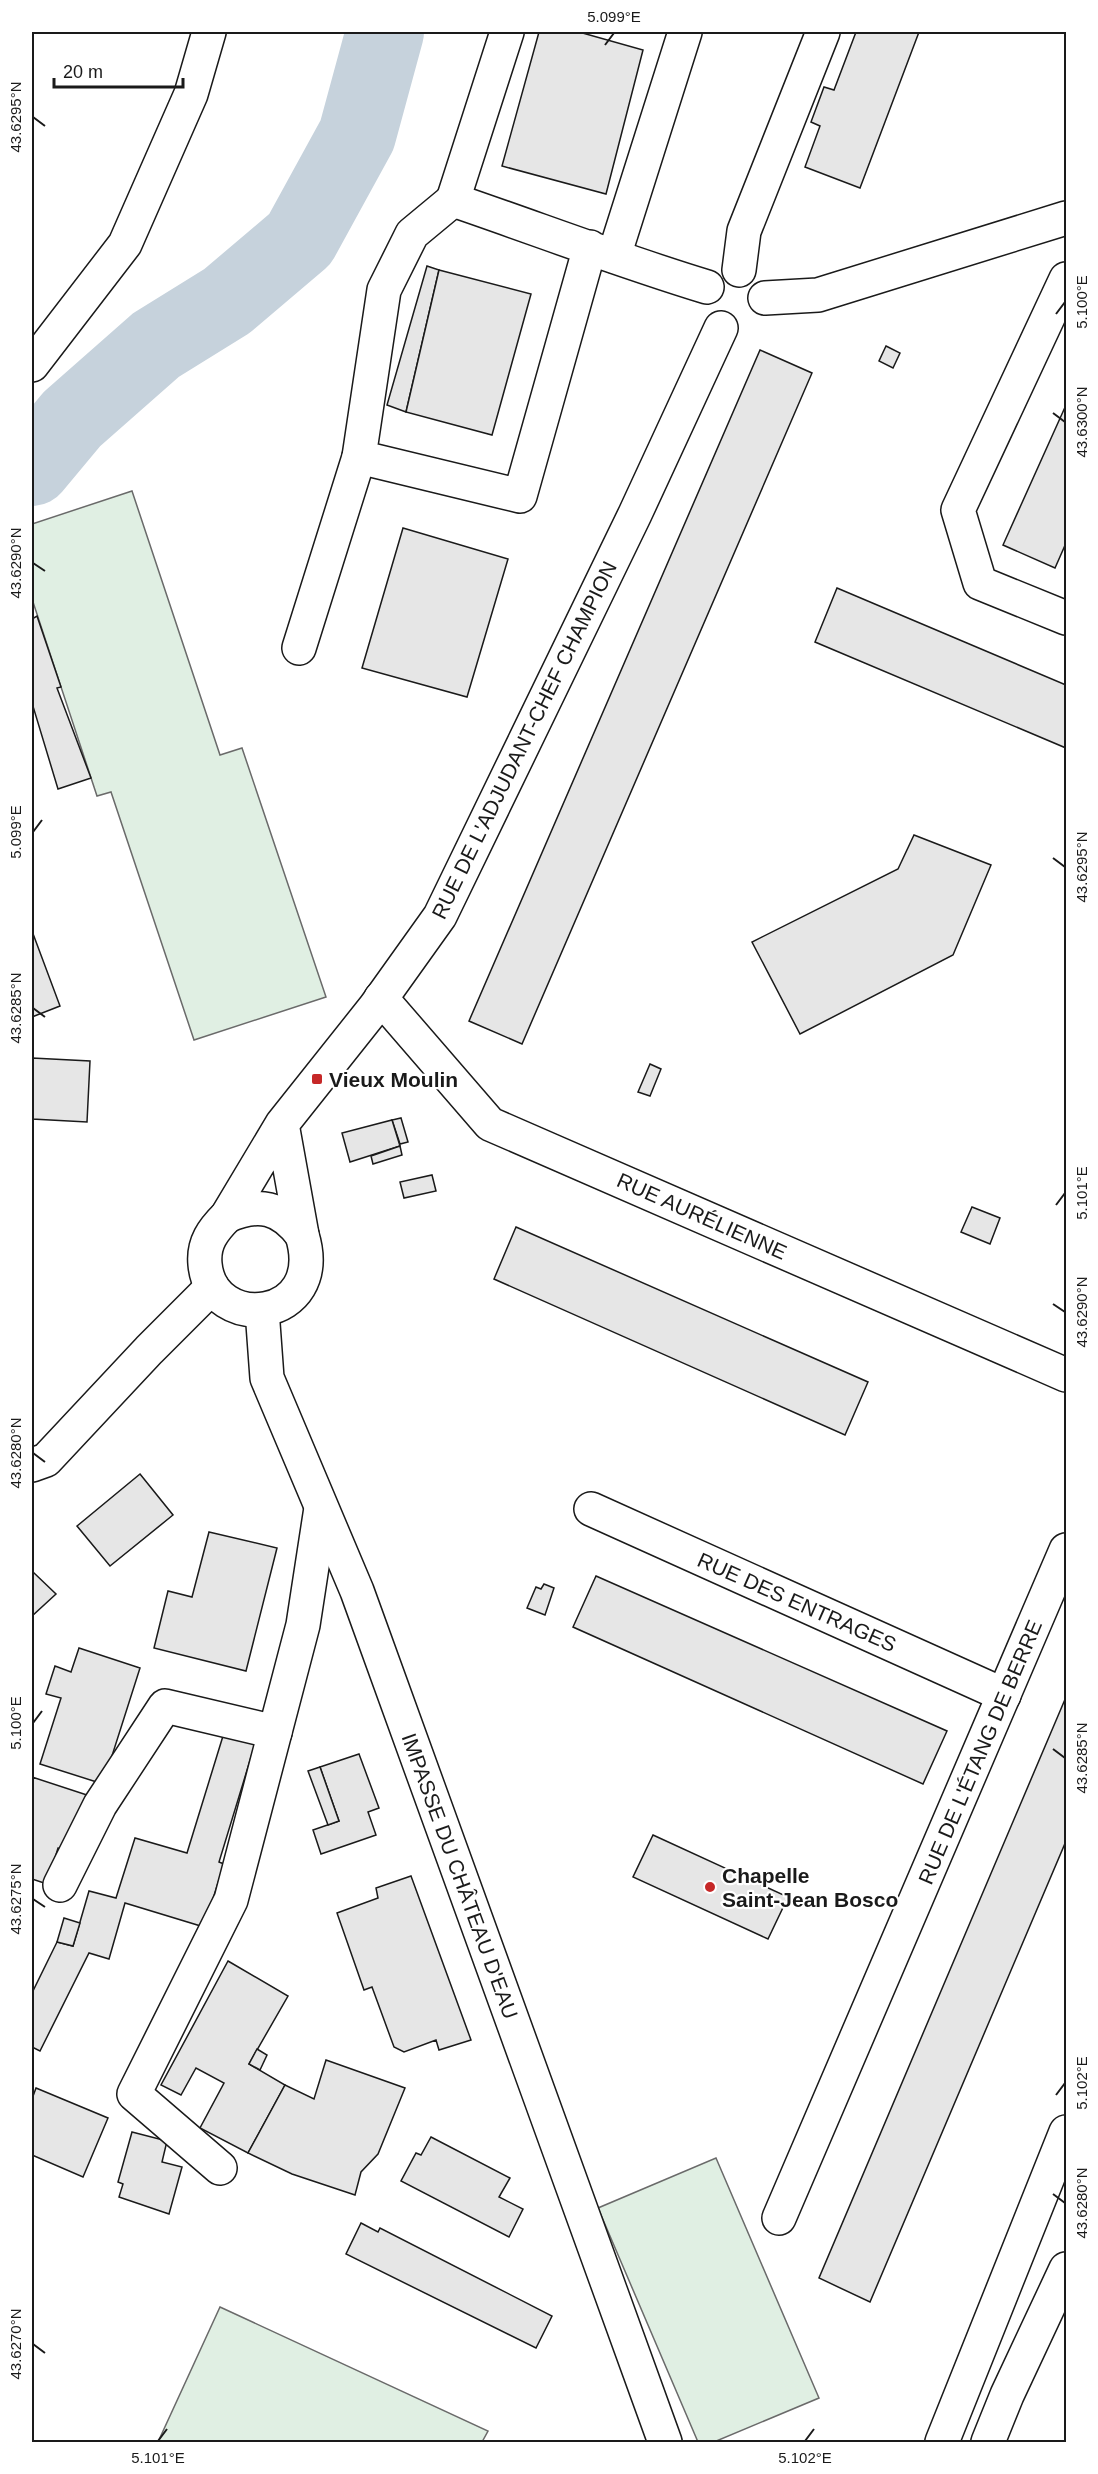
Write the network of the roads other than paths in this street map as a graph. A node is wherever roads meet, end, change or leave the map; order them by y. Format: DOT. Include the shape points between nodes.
graph roads {
  1 [pos="209,32"];
  2 [pos="507,32"];
  3 [pos="686,32"];
  4 [pos="823,32"];
  5 [pos="453,200"];
  6 [pos="1066,218"];
  7 [pos="602,251"];
  8 [pos="739,270"];
  9 [pos="1066,279"];
  10 [pos="707,286"];
  11 [pos="747,319"];
  12 [pos="32,365"];
  13 [pos="359,457"];
  14 [pos="1066,618"];
  15 [pos="299,648"];
  16 [pos="381,998"];
  17 [pos="282,1124"];
  18 [pos="227,1216"];
  19 [pos="302,1235"];
  20 [pos="212,1287"];
  21 [pos="262,1310"];
  22 [pos="1066,1376"];
  23 [pos="32,1465"];
  24 [pos="321,1508"];
  25 [pos="591,1509"];
  26 [pos="1066,1550"];
  27 [pos="1004,1695"];
  28 [pos="275,1732"];
  29 [pos="60,1885"];
  30 [pos="1066,2132"];
  31 [pos="220,2168"];
  32 [pos="779,2218"];
  33 [pos="1066,2269"];
  34 [pos="665,2442"];
  35 [pos="942,2442"];
  36 [pos="988,2442"];
  1 -- 12 [label="street" via="191,94 125,244"];
  2 -- 5 [label="street"];
  3 -- 7 [label="street"];
  4 -- 8 [label="street" via="744,231"];
  5 -- 7 [label="street"];
  5 -- 13 [label="street" via="412,234 384,290"];
  6 -- 11 [label="street"];
  7 -- 10 [label="street"];
  7 -- 13 [label="street" via="519,496"];
  8 -- 10 [label="street" via="721,273"];
  8 -- 11 [label="street" via="749,273 763,289"];
  9 -- 14 [label="street" via="958,510 980,583"];
  10 -- 11 [label="street" via="704,296 708,314"];
  11 -- 16 [label="street, RUE DE L'ADJUDANT-CHEF CHAMPION" via="635,514 440,916"];
  13 -- 15 [label="street"];
  16 -- 17 [label="street, RUE DE L'ADJUDANT-CHEF CHAMPION"];
  16 -- 22 [label="street, RUE AURÉLIENNE" via="490,1124"];
  17 -- 18 [label="street, RUE DE L'ADJUDANT-CHEF CHAMPION"];
  17 -- 19 [label="street"];
  18 -- 19 [label="street" via="243,1209 277,1212"];
  18 -- 20 [label="street" via="207,1241 204,1256"];
  19 -- 21 [label="street" via="307,1268 302,1283 279,1306"];
  20 -- 21 [label="street" via="234,1305"];
  20 -- 23 [label="street" via="46,1460"];
  21 -- 24 [label="street, IMPASSE DU CHÂTEAU D'EAU" via="267,1378"];
  24 -- 28 [label="street" via="303,1625"];
  24 -- 34 [label="street, IMPASSE DU CHÂTEAU D'EAU" via="357,1591"];
  25 -- 27 [label="street, RUE DES ENTRAGES"];
  26 -- 27 [label="street, RUE DE L'ÉTANG DE BERRE"];
  27 -- 32 [label="street, RUE DE L'ÉTANG DE BERRE"];
  28 -- 29 [label="street" via="165,1706 100,1804"];
  28 -- 31 [label="street" via="231,1900 134,2094"];
  30 -- 35 [label="street"];
  33 -- 36 [label="street"];
}
